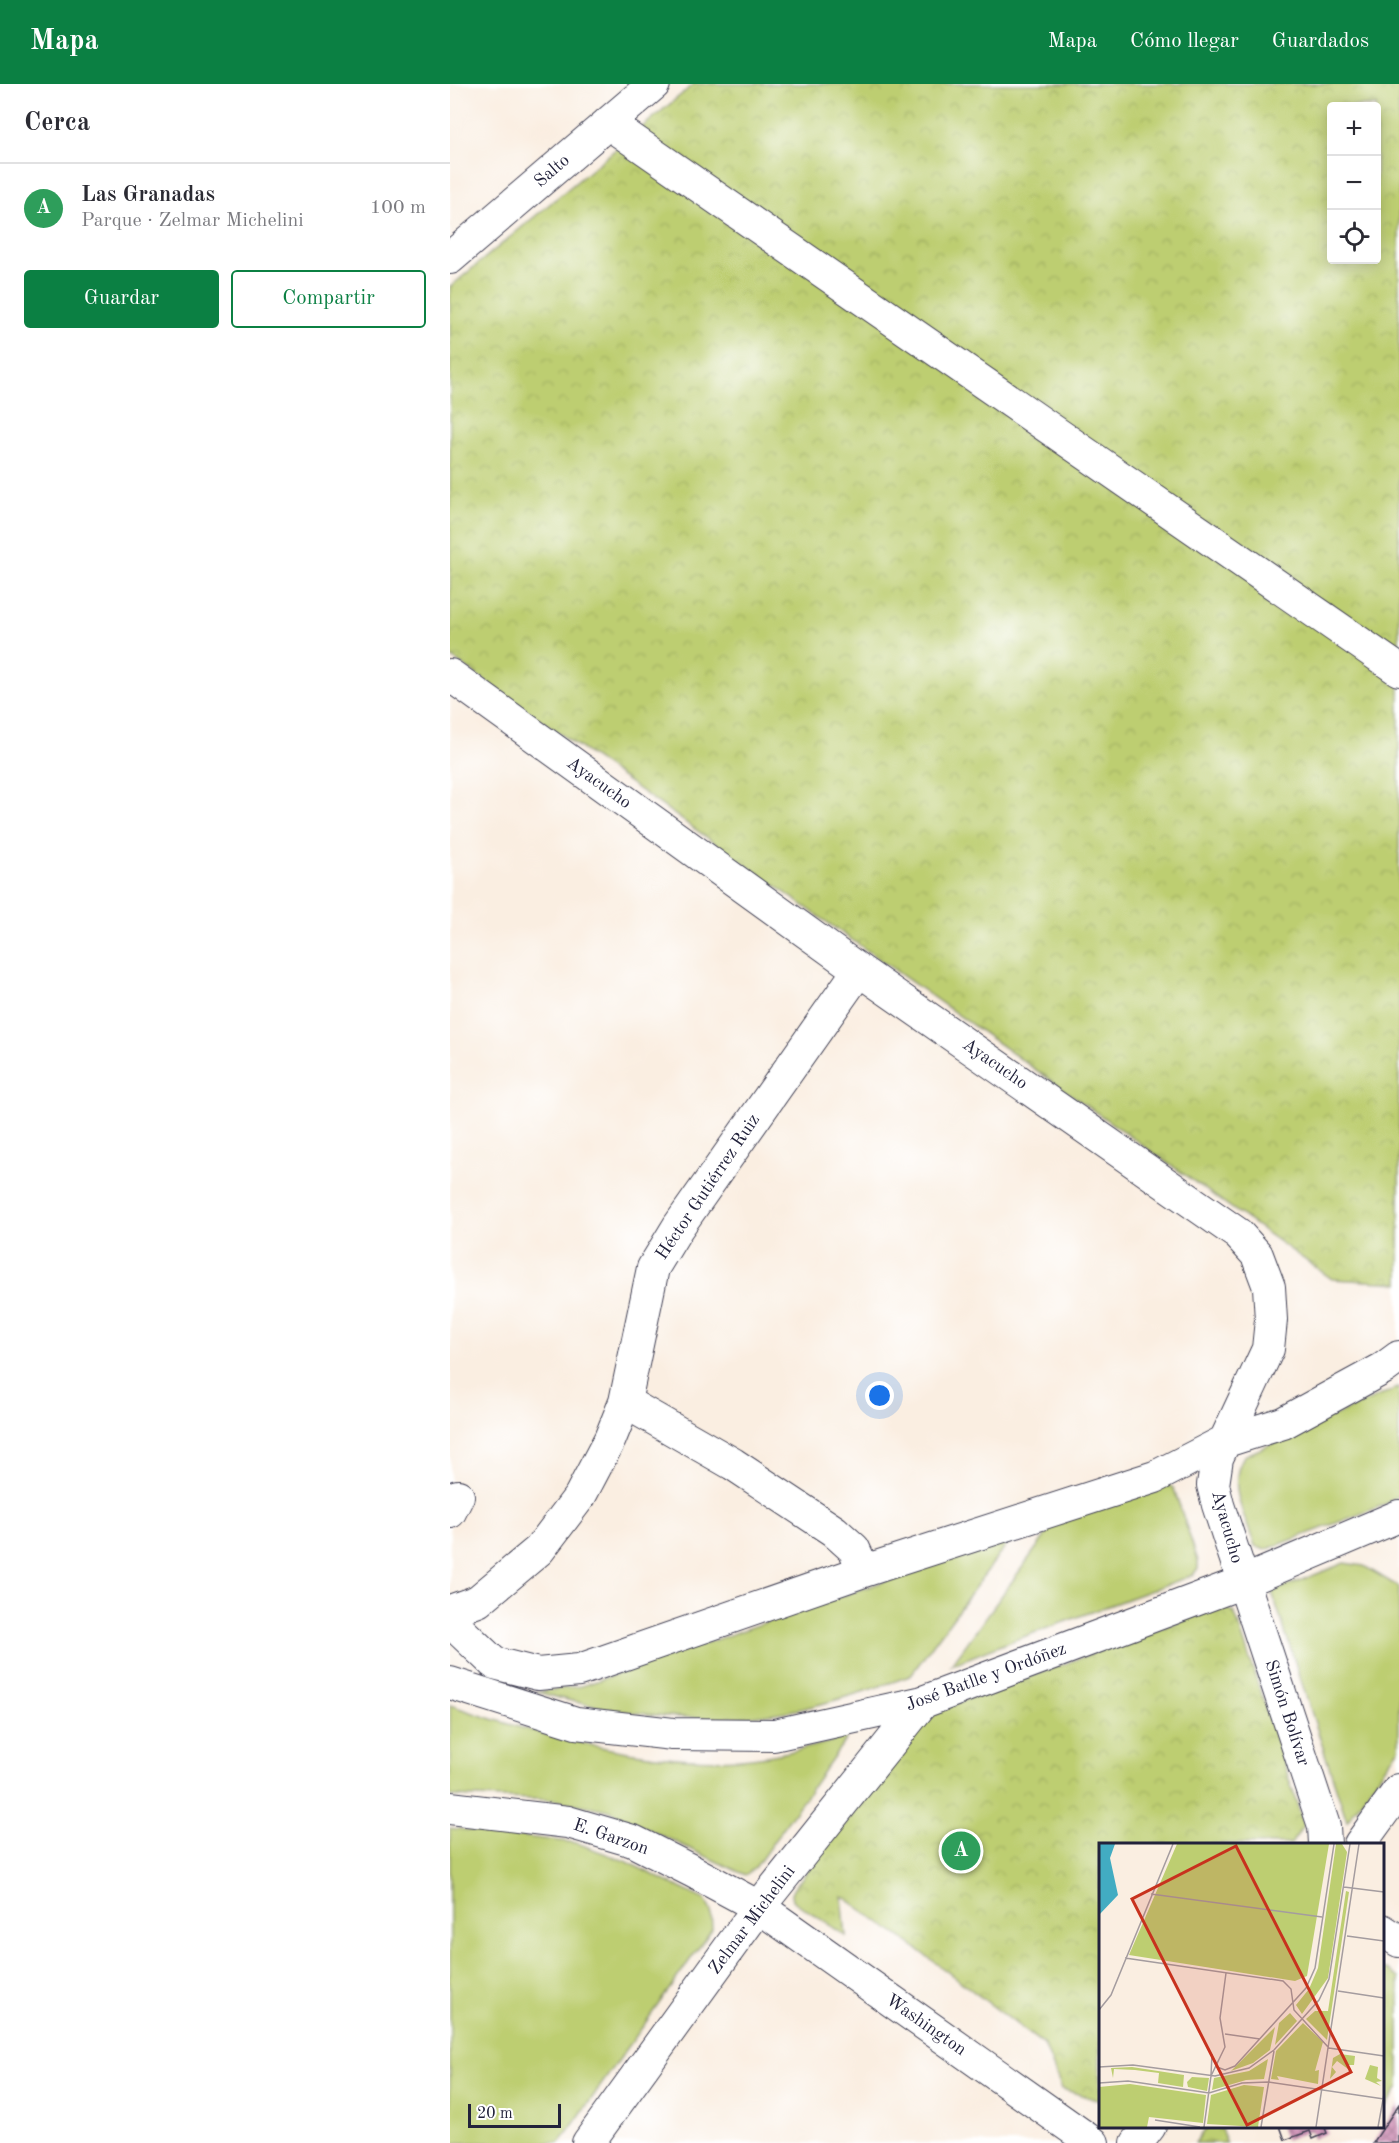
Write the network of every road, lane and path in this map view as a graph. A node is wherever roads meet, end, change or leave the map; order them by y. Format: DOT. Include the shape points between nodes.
graph roads {
  1 [pos="654,84"];
  2 [pos="608,123"];
  3 [pos="450,258"];
  4 [pos="1399,670"];
  5 [pos="450,675"];
  6 [pos="859,970"];
  7 [pos="1399,1357"];
  8 [pos="624,1402"];
  9 [pos="1223,1442"];
  10 [pos="1399,1516"];
  11 [pos="864,1571"];
  12 [pos="1243,1582"];
  13 [pos="450,1611"];
  14 [pos="450,1621"];
  15 [pos="450,1683"];
  16 [pos="923,1702"];
  17 [pos="1399,1790"];
  18 [pos="450,1808"];
  19 [pos="1325,1843"];
  20 [pos="1361,1843"];
  21 [pos="759,1907"];
  22 [pos="1384,1931"];
  23 [pos="1399,1941"];
  24 [pos="1149,2128"];
  25 [pos="588,2143"];
  26 [pos="1093,2143"];
  27 [pos="1137,2143"];
  1 -- 2 [label="street, Salto"];
  2 -- 3 [label="street, Salto"];
  2 -- 4 [label="street"];
  5 -- 6 [label="street, Ayacucho"];
  6 -- 8 [label="street, Héctor Gutiérrez Ruiz" via="684,1217 653,1268"];
  6 -- 9 [label="street, Ayacucho" via="1229,1227 1257,1255 1269,1287 1268,1349"];
  7 -- 9 [label="street" via="1283,1423"];
  8 -- 11 [label="street" via="733,1464 834,1531 854,1549"];
  8 -- 13 [label="street, Héctor Gutiérrez Ruiz" via="610,1439 580,1496 539,1550 478,1601"];
  9 -- 11 [label="street" via="1155,1477"];
  9 -- 12 [label="street, Ayacucho" via="1213,1485"];
  10 -- 12 [label="street, José Batlle y Ordóñez"];
  11 -- 14 [label="street" via="579,1670 538,1674 494,1663"];
  12 -- 16 [label="street, José Batlle y Ordóñez"];
  12 -- 19 [label="street, Simón Bolívar" via="1324,1826"];
  15 -- 16 [label="street, José Batlle y Ordóñez" via="576,1723 673,1734 774,1735"];
  16 -- 21 [label="street, Zelmar Michelini"];
  17 -- 20 [label="street"];
  18 -- 21 [label="street, E. Garzon" via="568,1822 633,1841"];
  21 -- 25 [label="street, Zelmar Michelini"];
  21 -- 26 [label="street, Washington"];
  22 -- 23 [label="street"];
  24 -- 27 [label="street"];
}
